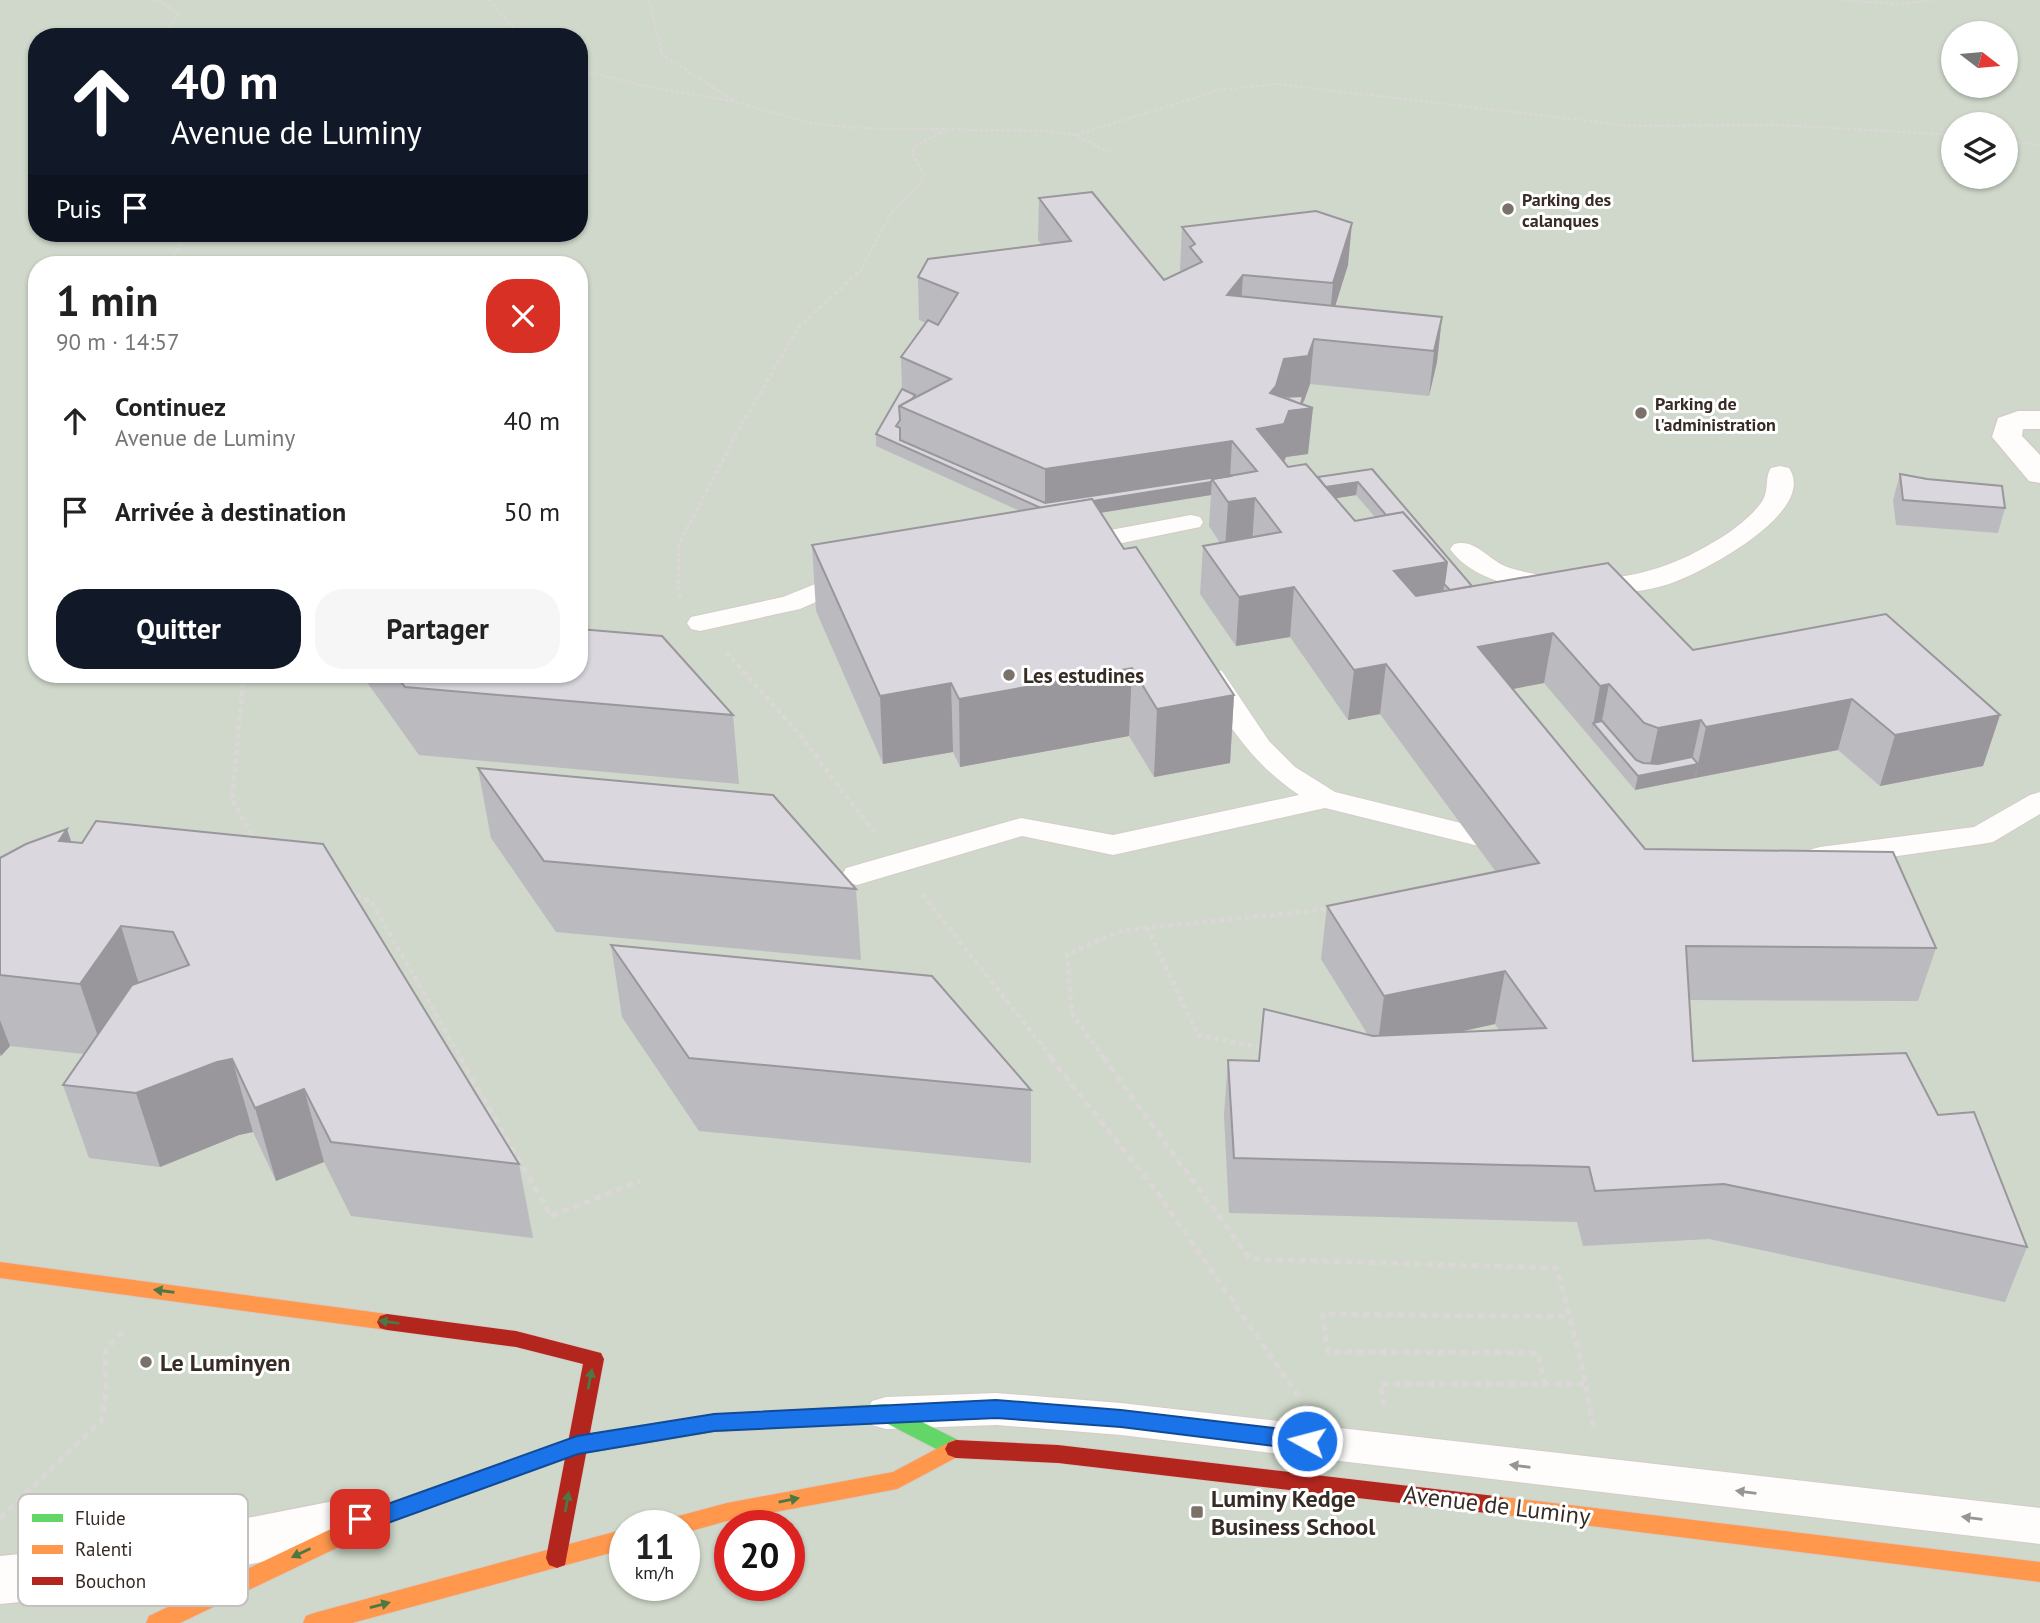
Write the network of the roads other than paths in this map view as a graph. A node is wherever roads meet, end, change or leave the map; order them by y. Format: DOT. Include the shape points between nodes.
graph roads {
  1 [pos="2040,420"];
  2 [pos="1780,473"];
  3 [pos="2040,474"];
  4 [pos="1191,522"];
  5 [pos="1057,548"];
  6 [pos="1463,549"];
  7 [pos="872,568"];
  8 [pos="700,623"];
  9 [pos="1198,657"];
  10 [pos="1325,799"];
  11 [pos="2040,801"];
  12 [pos="1539,848"];
  13 [pos="1790,860"];
  14 [pos="857,874"];
  15 [pos="0,1270"];
  16 [pos="886,1413"];
  17 [pos="577,1446"];
  18 [pos="953,1449"];
  19 [pos="385,1514"];
  20 [pos="700,1519"];
  21 [pos="2040,1526"];
  22 [pos="248,1541"];
  23 [pos="609,1543"];
  24 [pos="557,1558"];
  25 [pos="2040,1572"];
  26 [pos="18,1578"];
  27 [pos="248,1578"];
  28 [pos="0,1580"];
  29 [pos="470,1599"];
  30 [pos="187,1606"];
  31 [pos="157,1623"];
  32 [pos="314,1623"];
  1 -- 3 [label="street" via="2009,424 2007,438"];
  2 -- 6 [label="lane" via="1780,493 1742,538 1658,579 1621,585 1550,583 1496,573"];
  4 -- 5 [label="lane"];
  7 -- 8 [label="lane" via="791,603"];
  9 -- 10 [label="lane" via="1258,747"];
  10 -- 12 [label="lane"];
  10 -- 14 [label="lane" via="1113,845 1021,827"];
  11 -- 13 [label="lane" via="1982,835"];
  17 -- 15 [label="street, one-way" via="594,1359 516,1339"];
  16 -- 17 [label="street" via="714,1423"];
  16 -- 18 [label="street, Avenue de Luminy"];
  21 -- 16 [label="lane, one-way" via="1121,1419 996,1409"];
  17 -- 19 [label="street"];
  24 -- 17 [label="street, one-way"];
  20 -- 18 [label="street, one-way" via="897,1480"];
  18 -- 25 [label="street, Avenue de Luminy" via="1058,1454 1280,1478"];
  19 -- 22 [label="street"];
  19 -- 27 [label="street, one-way"];
  23 -- 24 [label="street"];
  24 -- 29 [label="street"];
  32 -- 24 [label="street, one-way"];
  26 -- 28 [label="street"];
  30 -- 31 [label="street, one-way"];
}
